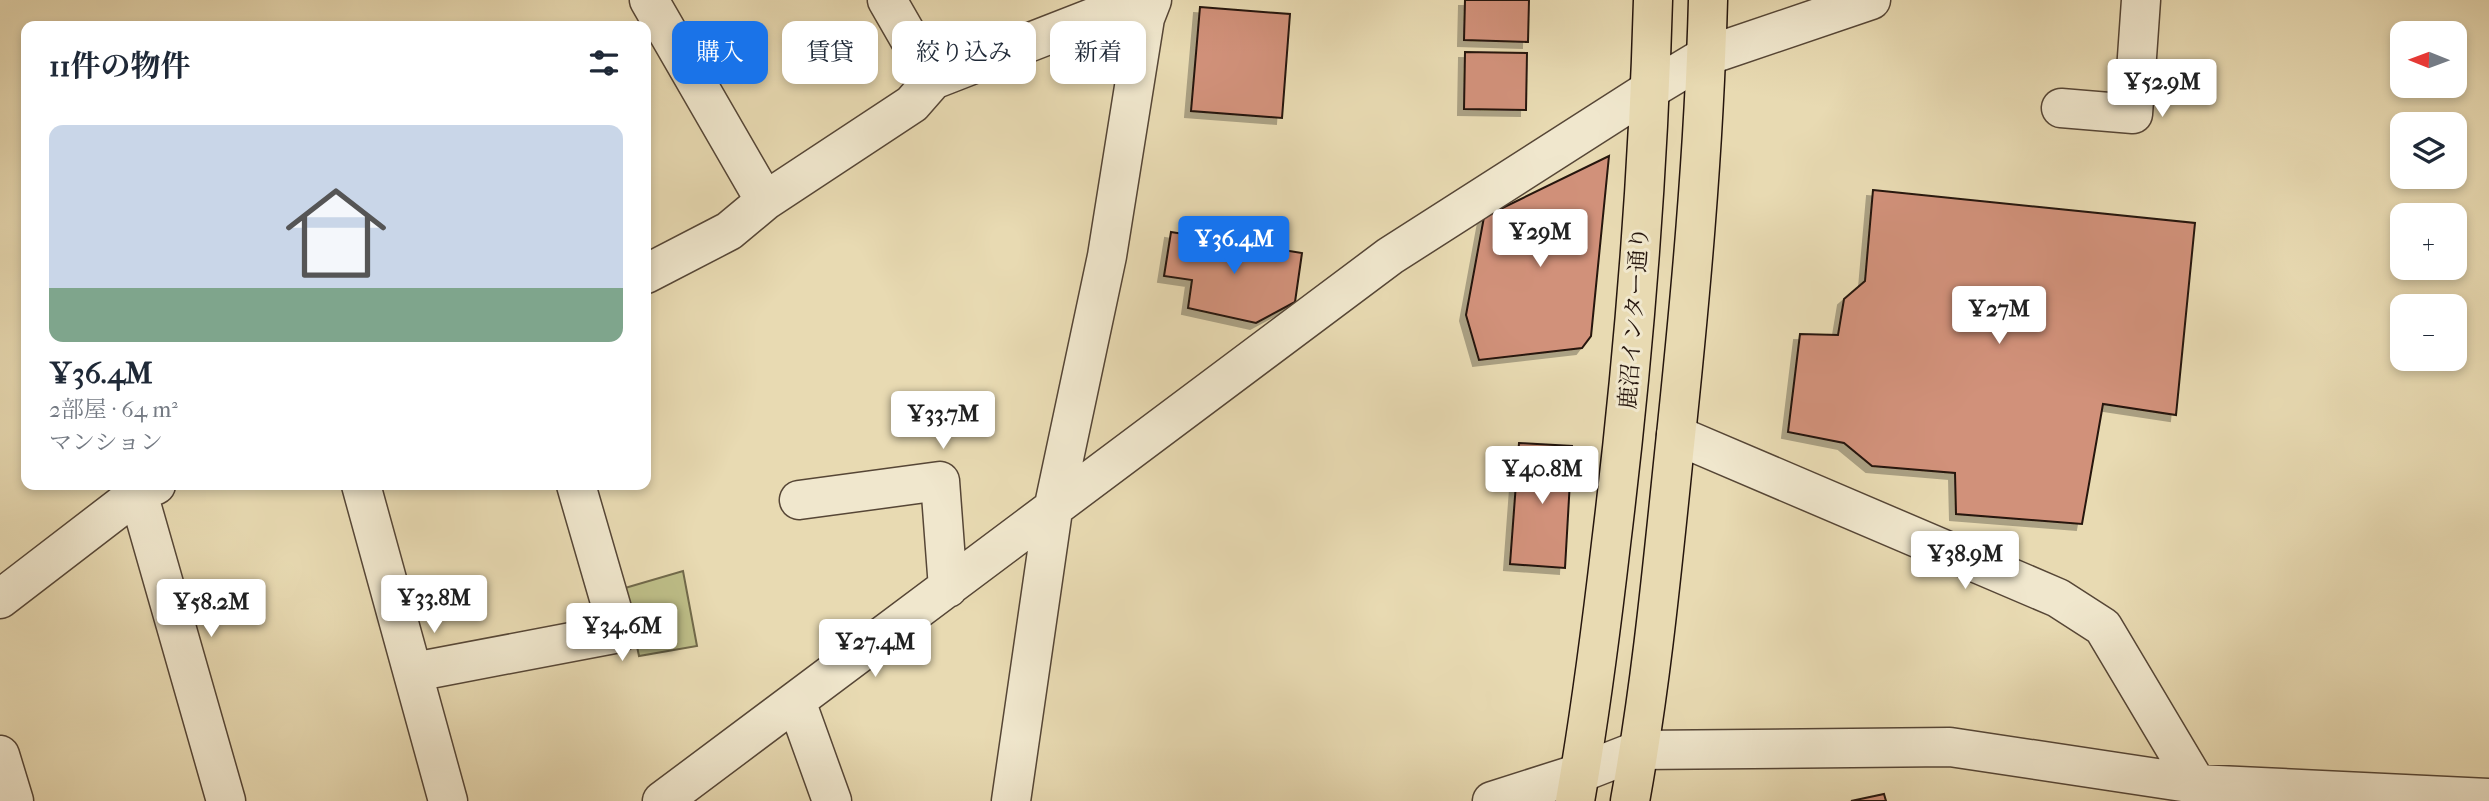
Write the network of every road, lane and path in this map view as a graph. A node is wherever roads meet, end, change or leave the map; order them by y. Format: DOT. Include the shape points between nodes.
graph roads {
  1 [pos="649,0"];
  2 [pos="887,0"];
  3 [pos="1138,0"];
  4 [pos="1152,0"];
  5 [pos="1653,0"];
  6 [pos="1708,0"];
  7 [pos="1871,0"];
  8 [pos="2141,0"];
  9 [pos="899,21"];
  10 [pos="1036,40"];
  11 [pos="1706,57"];
  12 [pos="930,84"];
  13 [pos="1651,89"];
  14 [pos="2061,108"];
  15 [pos="765,201"];
  16 [pos="651,271"];
  17 [pos="1676,435"];
  18 [pos="146,490"];
  19 [pos="147,490"];
  20 [pos="362,490"];
  21 [pos="577,490"];
  22 [pos="799,500"];
  23 [pos="1053,510"];
  24 [pos="948,588"];
  25 [pos="0,599"];
  26 [pos="414,672"];
  27 [pos="796,701"];
  28 [pos="1639,750"];
  29 [pos="0,755"];
  30 [pos="1578,787"];
  31 [pos="2201,793"];
  32 [pos="2489,798"];
  33 [pos="14,801"];
  34 [pos="226,801"];
  35 [pos="448,801"];
  36 [pos="662,801"];
  37 [pos="832,801"];
  38 [pos="1011,801"];
  39 [pos="1492,801"];
  40 [pos="1630,801"];
  1 -- 15 [label="street"];
  2 -- 9 [label="street"];
  3 -- 10 [label="street"];
  4 -- 23 [label="street" via="1145,18 1107,256"];
  5 -- 13 [label="main road, 鹿沼インター通り"];
  6 -- 11 [label="main road"];
  7 -- 11 [label="street"];
  8 -- 14 [label="street" via="2133,114"];
  11 -- 13 [label="street"];
  11 -- 17 [label="main road" via="1699,205"];
  12 -- 15 [label="street" via="912,104"];
  13 -- 23 [label="street" via="1390,256"];
  13 -- 30 [label="main road, 鹿沼インター通り" via="1628,410"];
  15 -- 16 [label="street" via="729,231"];
  17 -- 28 [label="main road"];
  17 -- 31 [label="street" via="2058,598 2103,627"];
  18 -- 25 [label="street"];
  19 -- 34 [label="street"];
  20 -- 26 [label="street"];
  21 -- 26 [label="street" via="619,633"];
  22 -- 24 [label="street" via="940,481"];
  23 -- 24 [label="street"];
  23 -- 38 [label="street"];
  24 -- 27 [label="street"];
  26 -- 35 [label="street"];
  27 -- 36 [label="street"];
  27 -- 37 [label="street"];
  28 -- 30 [label="street"];
  28 -- 31 [label="street" via="1950,747"];
  28 -- 40 [label="main road"];
  29 -- 33 [label="street"];
  30 -- 39 [label="street"];
  31 -- 32 [label="street"];
}
